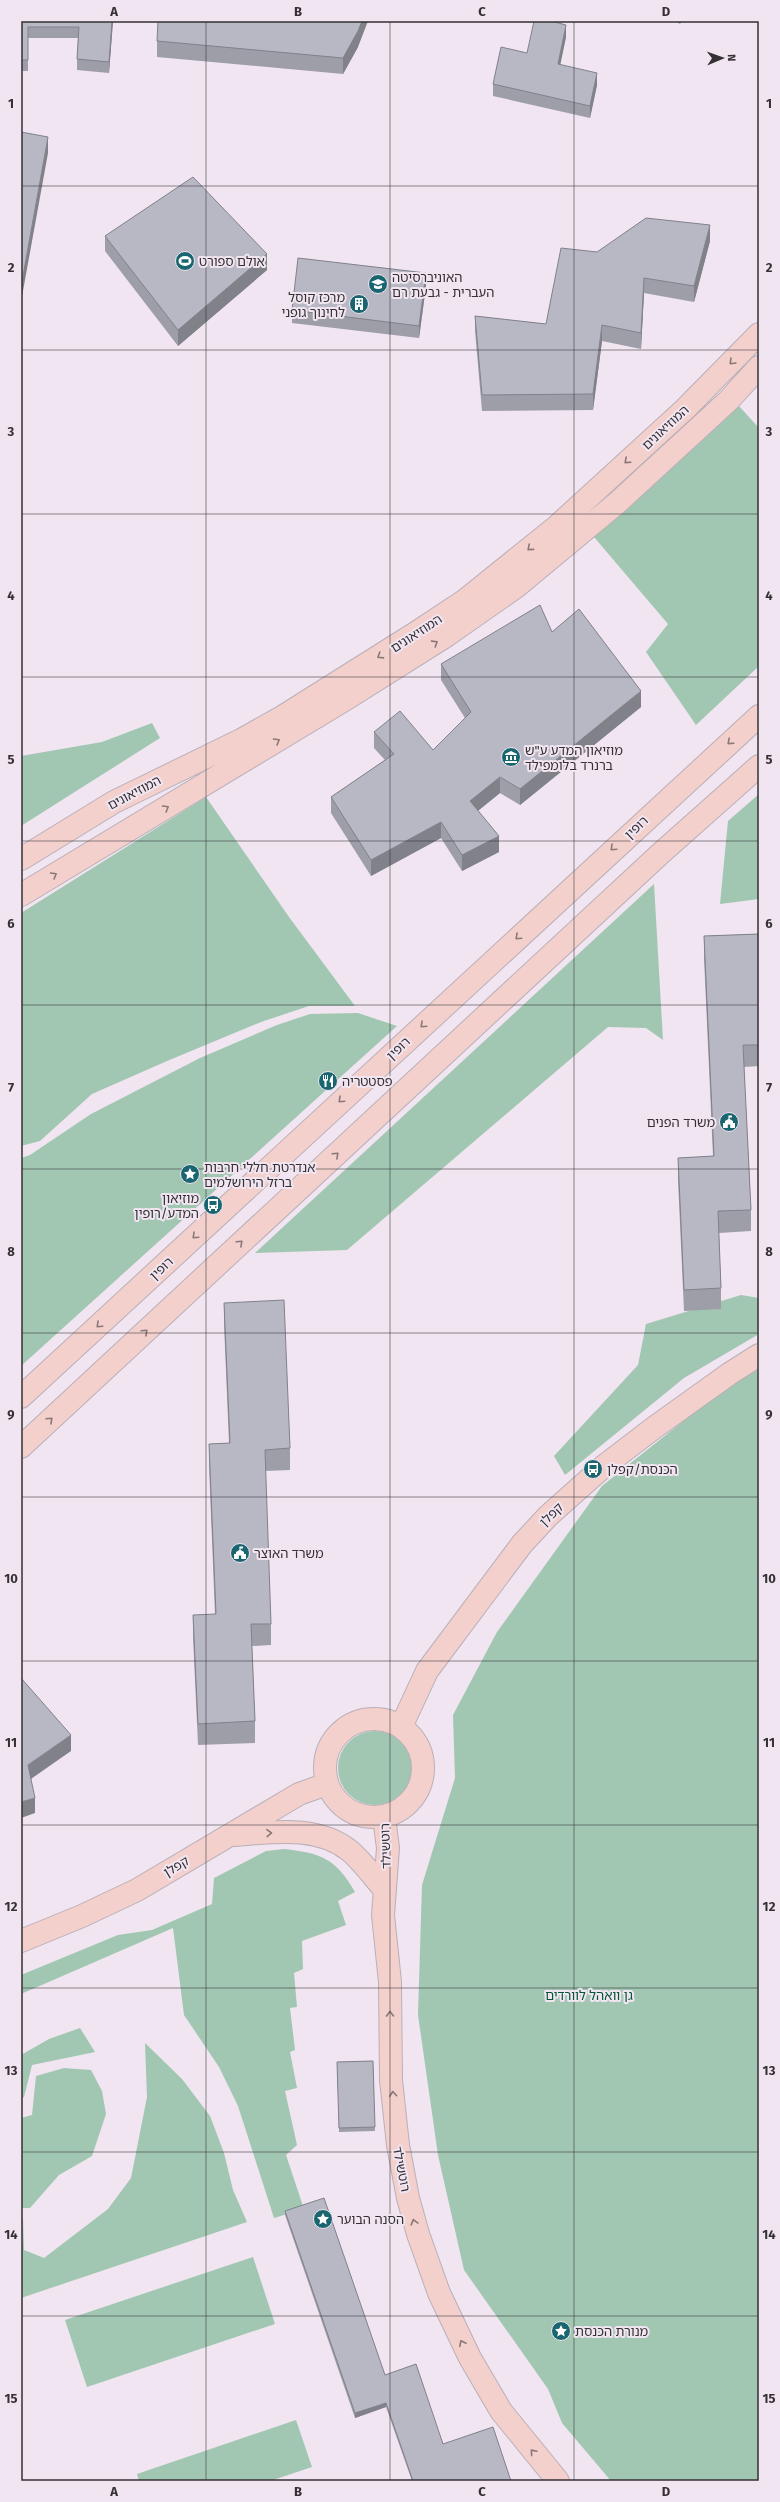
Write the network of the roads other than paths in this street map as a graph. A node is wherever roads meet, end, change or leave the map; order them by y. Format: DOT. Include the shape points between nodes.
graph roads {
  1 [pos="759,334"];
  2 [pos="759,368"];
  3 [pos="759,716"];
  4 [pos="759,766"];
  5 [pos="21,859"];
  6 [pos="21,895"];
  7 [pos="759,1355"];
  8 [pos="21,1398"];
  9 [pos="21,1447"];
  10 [pos="401,1727"];
  11 [pos="327,1784"];
  12 [pos="384,1817"];
  13 [pos="230,1835"];
  14 [pos="385,1890"];
  15 [pos="21,1941"];
  16 [pos="558,2481"];
  1 -- 5 [label="street, המוזיאונים, one-way" via="684,409 556,527 464,601 282,717 241,740 114,802"];
  6 -- 2 [label="street, המוזיאונים, one-way" via="346,699 446,636 516,587 617,503 728,401"];
  3 -- 8 [label="street, רופין, one-way"];
  9 -- 4 [label="street, one-way" via="660,854"];
  7 -- 10 [label="street, קפלן" via="729,1374 604,1466 548,1516 522,1544 427,1671"];
  10 -- 11 [label="street" via="388,1721 373,1719 359,1721 346,1728 335,1737 327,1754 324,1772"];
  10 -- 12 [label="street" via="412,1737 419,1749 422,1778 417,1792 409,1803"];
  11 -- 12 [label="street" via="333,1797 356,1815 369,1818"];
  11 -- 13 [label="street, קפלן" via="299,1794"];
  12 -- 14 [label="street, רוטשילד" via="388,1848"];
  13 -- 14 [label="street, one-way" via="303,1832 325,1836 351,1852"];
  13 -- 15 [label="street, קפלן" via="136,1890"];
  16 -- 14 [label="street, רוטשילד, one-way" via="501,2411 470,2358 439,2293 418,2234 398,2145 391,2080 390,1982 382,1915"];
}
